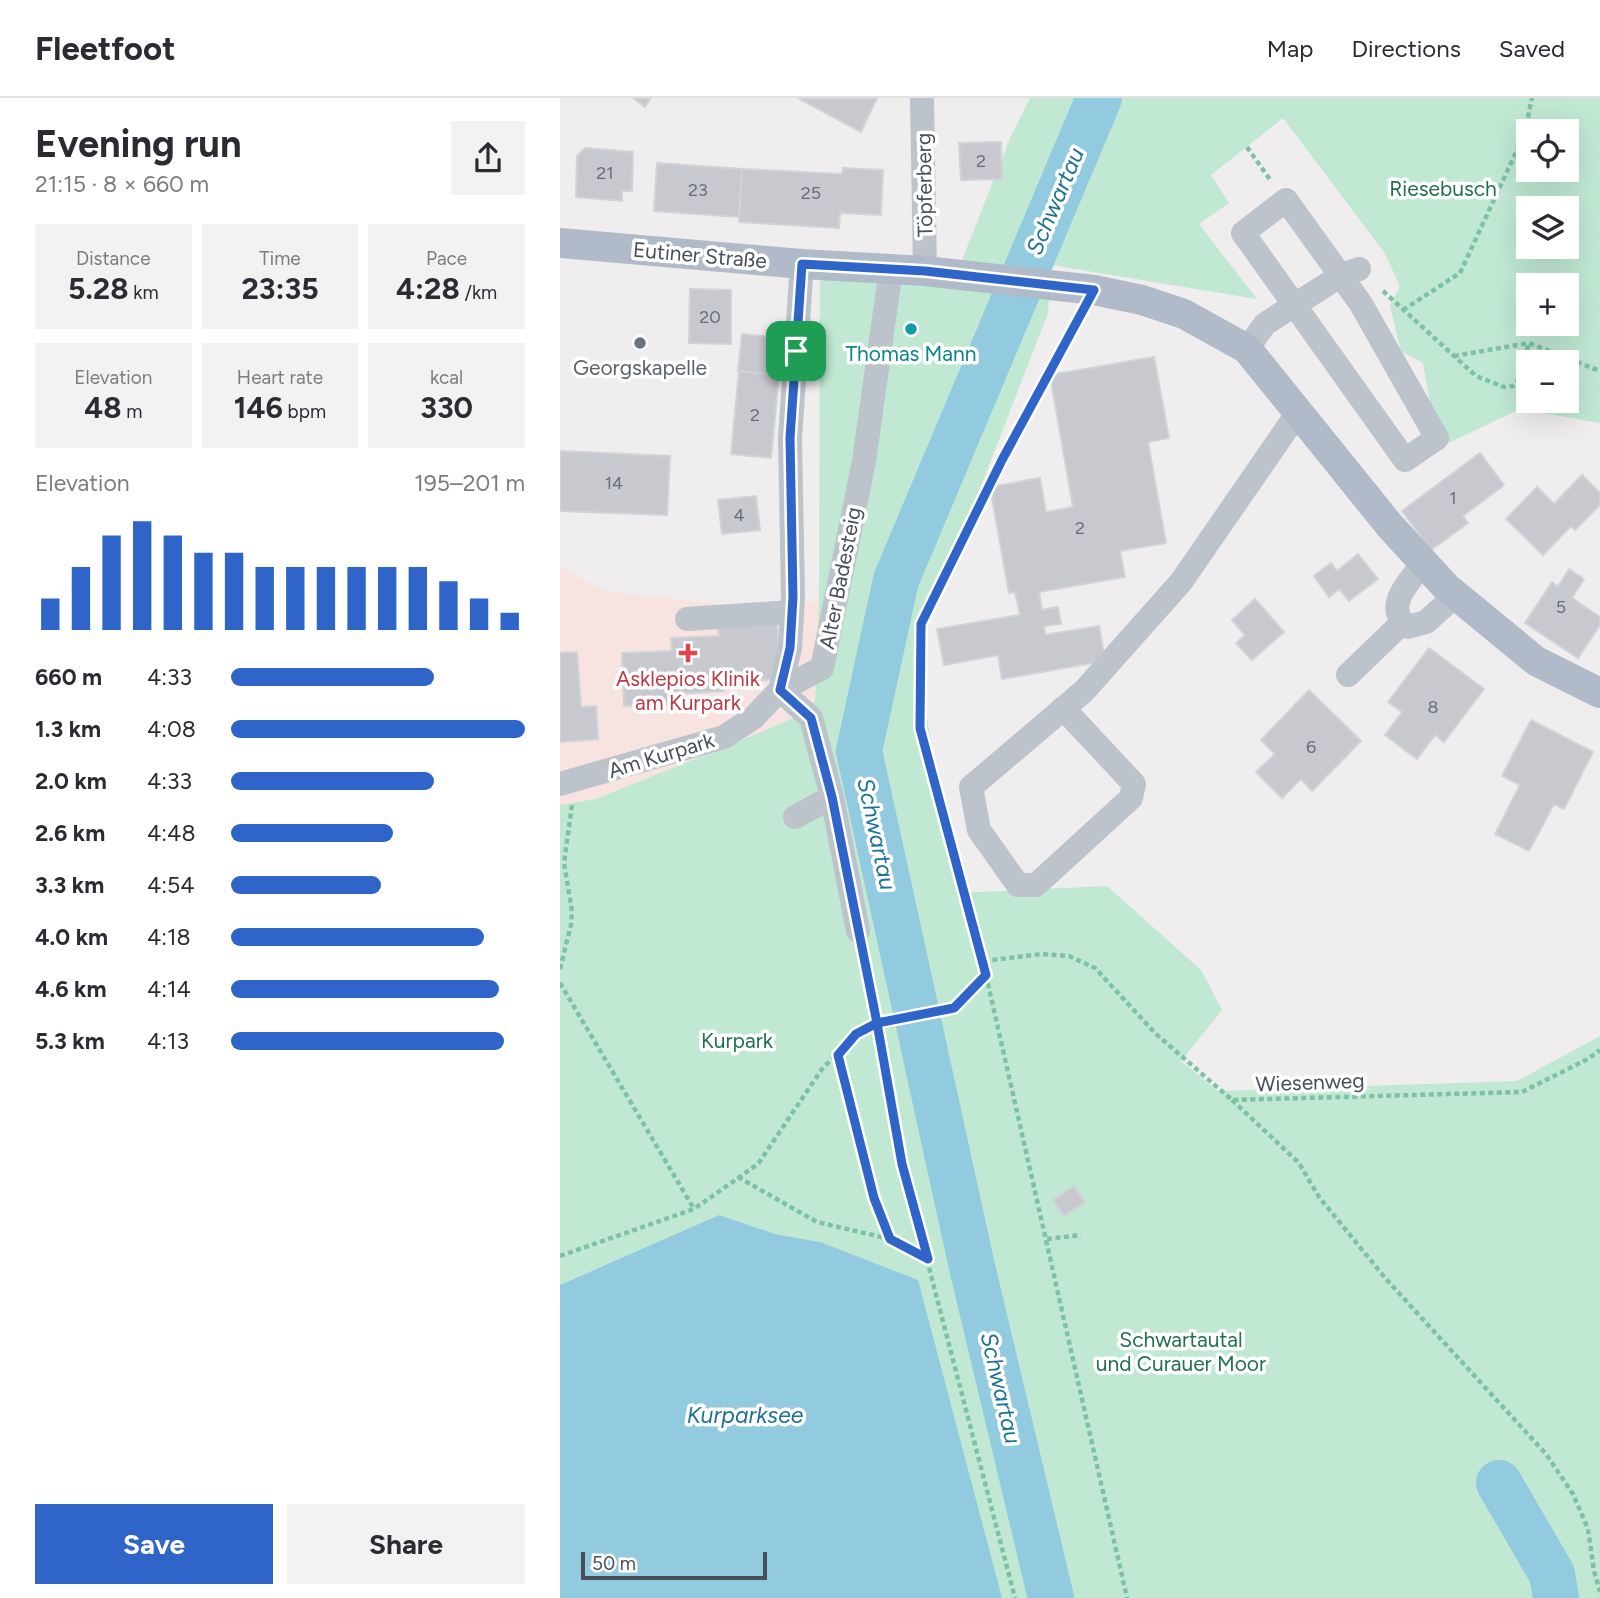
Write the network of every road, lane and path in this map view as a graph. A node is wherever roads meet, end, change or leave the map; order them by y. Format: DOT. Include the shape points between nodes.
graph roads {
  1 [pos="922,98"];
  2 [pos="1532,98"];
  3 [pos="1247,147"];
  4 [pos="1286,200"];
  5 [pos="560,243"];
  6 [pos="802,264"];
  7 [pos="891,269"];
  8 [pos="925,271"];
  9 [pos="1350,272"];
  10 [pos="1094,290"];
  11 [pos="1293,306"];
  12 [pos="1403,310"];
  13 [pos="1529,343"];
  14 [pos="1247,349"];
  15 [pos="1453,356"];
  16 [pos="1600,371"];
  17 [pos="1299,411"];
  18 [pos="1424,563"];
  19 [pos="1456,595"];
  20 [pos="792,612"];
  21 [pos="687,619"];
  22 [pos="1402,622"];
  23 [pos="1348,676"];
  24 [pos="780,690"];
  25 [pos="1600,693"];
  26 [pos="1063,708"];
  27 [pos="568,783"];
  28 [pos="832,797"];
  29 [pos="795,817"];
  30 [pos="858,931"];
  31 [pos="984,961"];
  32 [pos="560,969"];
  33 [pos="986,975"];
  34 [pos="560,982"];
  35 [pos="877,1023"];
  36 [pos="1600,1050"];
  37 [pos="838,1055"];
  38 [pos="1232,1100"];
  39 [pos="738,1177"];
  40 [pos="694,1209"];
  41 [pos="1081,1234"];
  42 [pos="890,1239"];
  43 [pos="1048,1239"];
  44 [pos="560,1256"];
  45 [pos="928,1259"];
  46 [pos="1600,1592"];
  47 [pos="1015,1598"];
  48 [pos="1127,1598"];
  1 -- 8 [label="street, Töpferberg"];
  2 -- 12 [label="path" via="1524,135 1460,273"];
  3 -- 4 [label="path"];
  4 -- 9 [label="street"];
  4 -- 11 [label="street" via="1243,233"];
  5 -- 6 [label="main road, Eutiner Straße"];
  6 -- 7 [label="main road, Eutiner Straße"];
  6 -- 20 [label="street" via="790,438"];
  7 -- 8 [label="main road, Eutiner Straße"];
  7 -- 24 [label="street, Alter Badesteig" via="864,461 822,668"];
  8 -- 10 [label="main road, Eutiner Straße"];
  9 -- 11 [label="street"];
  9 -- 11 [label="street" via="1361,304 1437,438 1405,460"];
  9 -- 12 [label="path"];
  10 -- 14 [label="main road, Eutiner Straße" via="1184,314"];
  10 -- 31 [label="path" via="1002,460 921,624 920,728"];
  11 -- 14 [label="street" via="1265,324"];
  12 -- 15 [label="path"];
  13 -- 15 [label="path"];
  13 -- 15 [label="path" via="1513,386 1476,376"];
  13 -- 16 [label="path"];
  14 -- 17 [label="main road"];
  17 -- 18 [label="main road"];
  17 -- 26 [label="street" via="1181,582 1084,691"];
  18 -- 19 [label="main road"];
  18 -- 22 [label="street" via="1399,596 1396,606"];
  19 -- 22 [label="street" via="1426,622 1408,627"];
  19 -- 25 [label="main road" via="1536,661"];
  20 -- 21 [label="street"];
  20 -- 24 [label="street"];
  22 -- 23 [label="street"];
  24 -- 27 [label="street, Am Kurpark" via="753,718 724,737"];
  24 -- 28 [label="street" via="811,718"];
  26 -- 26 [label="street" via="971,787 979,830 1018,885 1036,885 1131,798 1134,784"];
  27 -- 32 [label="path" via="564,863 572,911"];
  28 -- 29 [label="street"];
  28 -- 30 [label="street"];
  30 -- 35 [label="path"];
  31 -- 33 [label="path"];
  31 -- 38 [label="path, Wiesenweg" via="1042,954 1069,956 1095,968 1156,1034"];
  33 -- 35 [label="path" via="954,1008"];
  33 -- 43 [label="path"];
  34 -- 40 [label="path"];
  35 -- 37 [label="path" via="856,1034"];
  35 -- 45 [label="path" via="902,1164"];
  36 -- 38 [label="path, Wiesenweg" via="1522,1092"];
  37 -- 39 [label="path" via="822,1069 758,1164"];
  37 -- 42 [label="path" via="874,1198"];
  38 -- 46 [label="path" via="1299,1163 1319,1197 1386,1279 1546,1454 1573,1493 1588,1529"];
  39 -- 40 [label="path"];
  39 -- 42 [label="path" via="817,1222"];
  40 -- 44 [label="path"];
  41 -- 43 [label="path"];
  42 -- 45 [label="path"];
  43 -- 48 [label="path"];
  45 -- 47 [label="path"];
}
